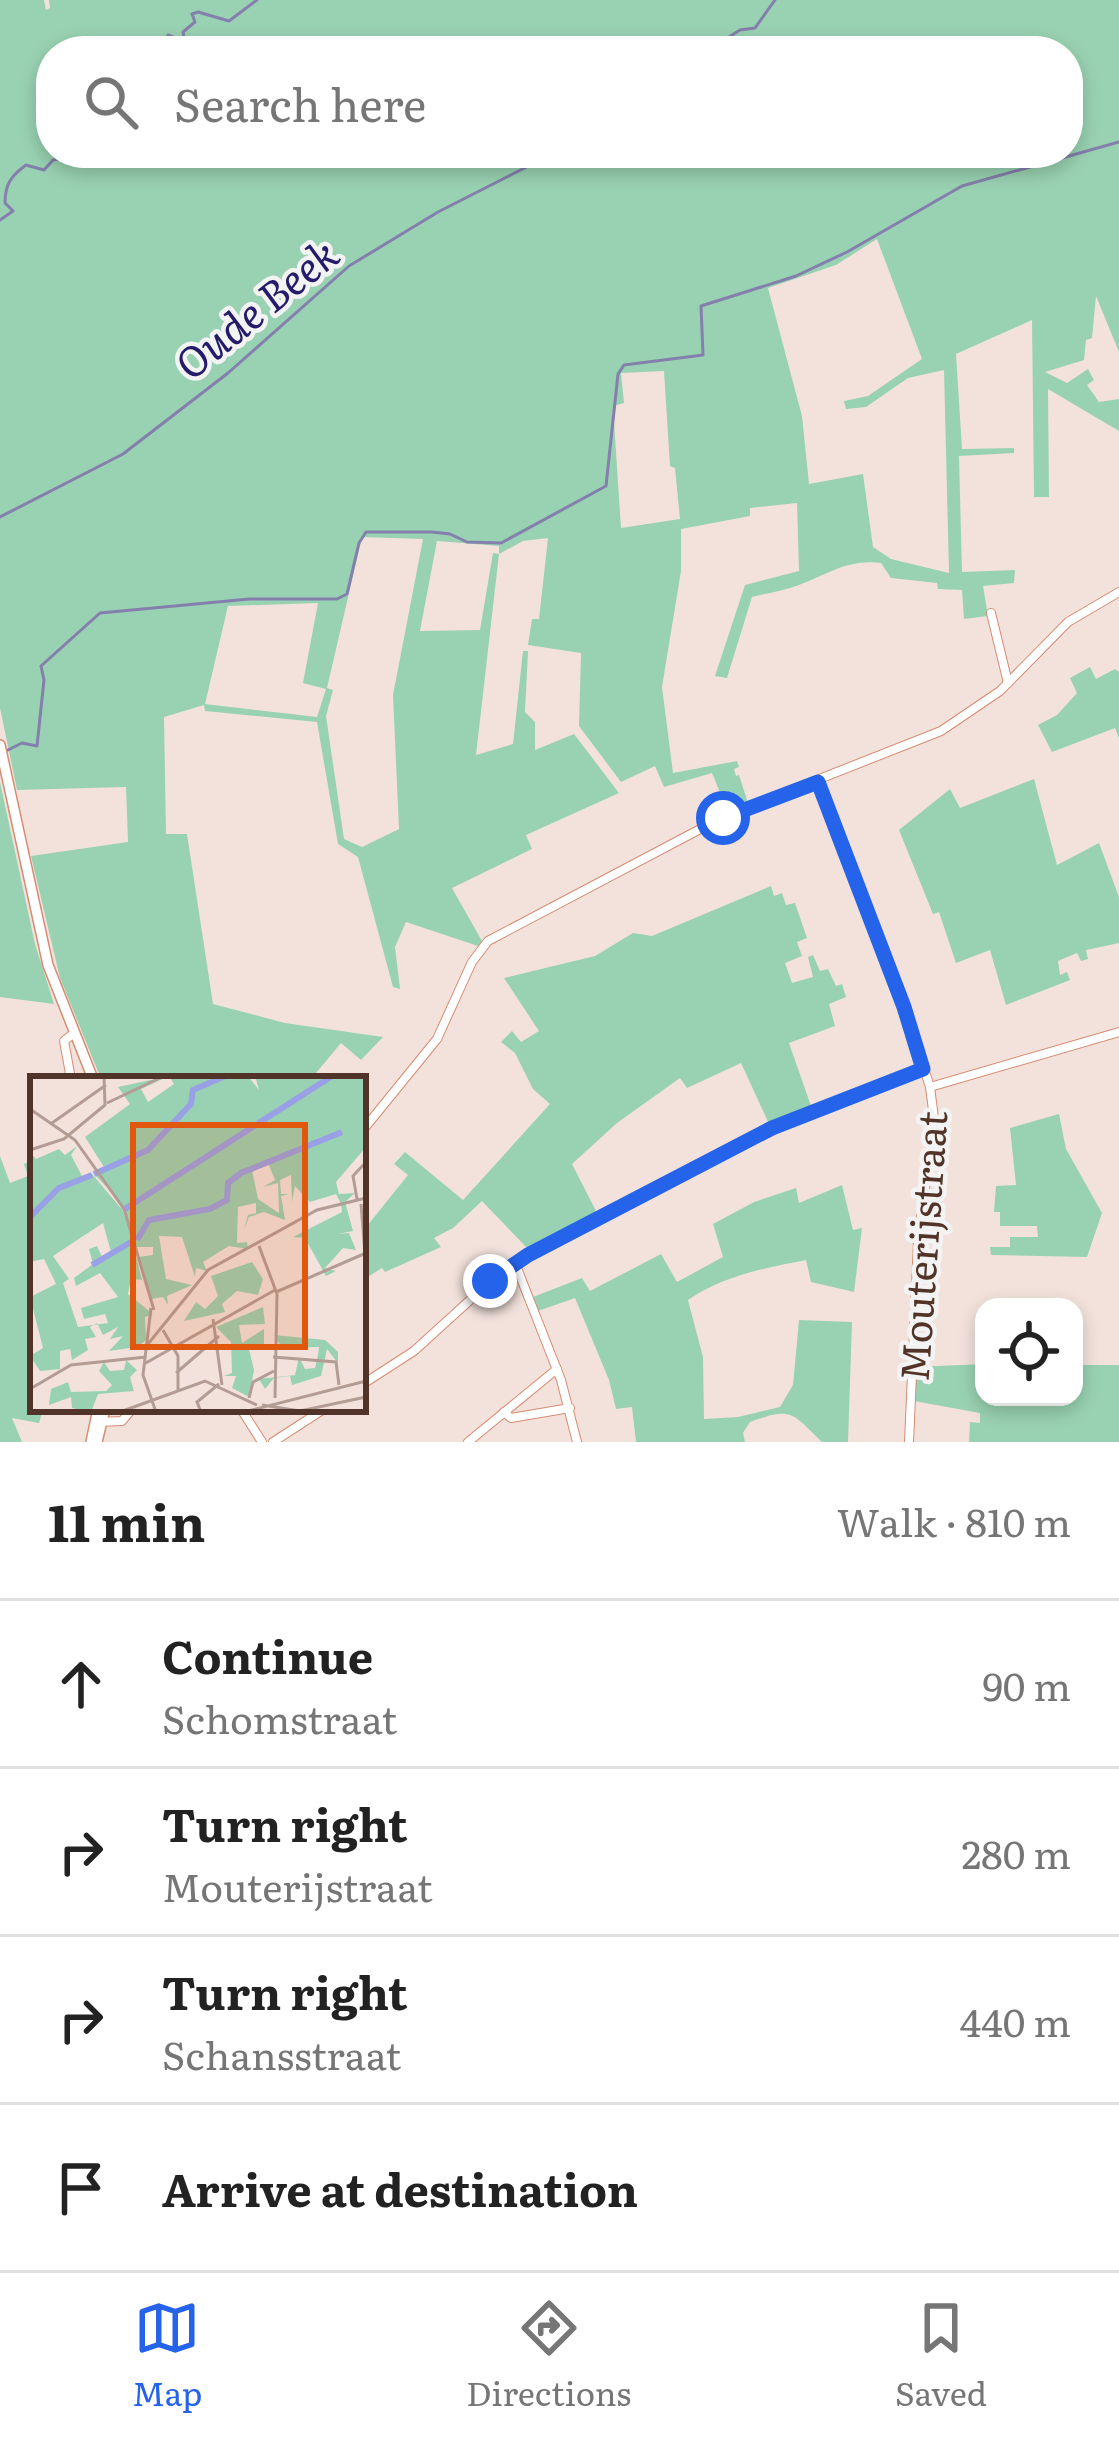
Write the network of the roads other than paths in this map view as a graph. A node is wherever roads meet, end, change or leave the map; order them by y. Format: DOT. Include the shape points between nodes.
graph roads {
  1 [pos="1119,592"];
  2 [pos="991,613"];
  3 [pos="1008,683"];
  4 [pos="0,745"];
  5 [pos="818,782"];
  6 [pos="1119,1032"];
  7 [pos="73,1034"];
  8 [pos="923,1069"];
  9 [pos="70,1076"];
  10 [pos="92,1076"];
  11 [pos="930,1087"];
  12 [pos="366,1126"];
  13 [pos="515,1263"];
  14 [pos="557,1369"];
  15 [pos="366,1382"];
  16 [pos="570,1408"];
  17 [pos="130,1412"];
  18 [pos="243,1412"];
  19 [pos="320,1412"];
  20 [pos="504,1412"];
  21 [pos="98,1414"];
  22 [pos="94,1442"];
  23 [pos="262,1442"];
  24 [pos="273,1442"];
  25 [pos="468,1442"];
  26 [pos="577,1442"];
  27 [pos="909,1442"];
  1 -- 3 [label="street" via="1068,622"];
  2 -- 3 [label="street"];
  3 -- 5 [label="street" via="925,740"];
  4 -- 7 [label="street" via="39,931"];
  5 -- 8 [label="street, Mouterijstraat"];
  5 -- 12 [label="street" via="723,818 488,940 437,1039"];
  6 -- 11 [label="street"];
  7 -- 9 [label="street" via="64,1041"];
  7 -- 10 [label="street"];
  8 -- 11 [label="street, Mouterijstraat"];
  8 -- 13 [label="street" via="772,1128"];
  11 -- 27 [label="street, Mouterijstraat"];
  13 -- 14 [label="street"];
  13 -- 15 [label="street"];
  14 -- 16 [label="street"];
  14 -- 20 [label="street"];
  16 -- 20 [label="street" via="511,1418"];
  16 -- 26 [label="street"];
  17 -- 21 [label="street" via="122,1421"];
  18 -- 23 [label="street"];
  19 -- 24 [label="street"];
  20 -- 25 [label="street"];
  21 -- 22 [label="street"];
}
